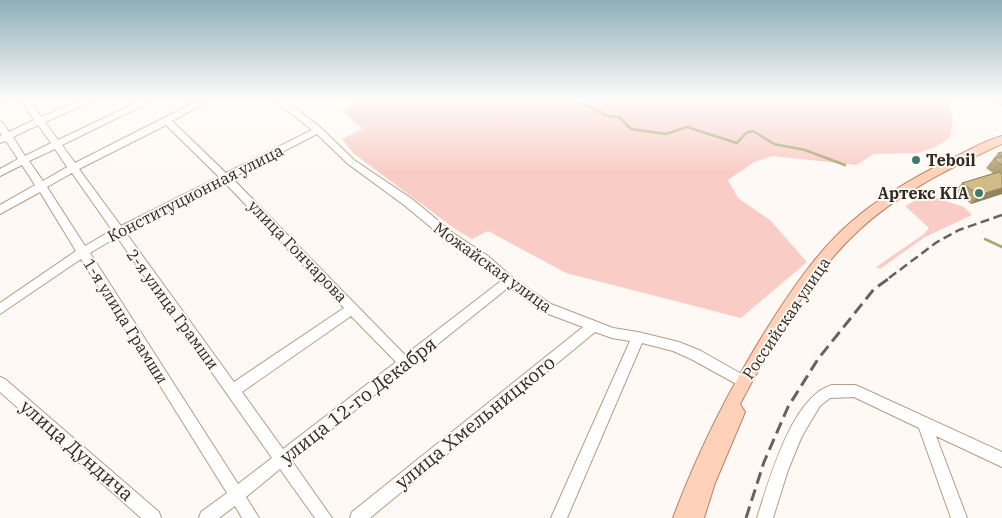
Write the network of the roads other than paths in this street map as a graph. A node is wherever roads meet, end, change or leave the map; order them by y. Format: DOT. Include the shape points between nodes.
graph roads {
  1 [pos="34,123"];
  2 [pos="40,123"];
  3 [pos="103,123"];
  4 [pos="163,123"];
  5 [pos="169,123"];
  6 [pos="309,123"];
  7 [pos="0,125"];
  8 [pos="318,130"];
  9 [pos="4,138"];
  10 [pos="1002,140"];
  11 [pos="57,145"];
  12 [pos="1002,149"];
  13 [pos="24,160"];
  14 [pos="73,168"];
  15 [pos="0,173"];
  16 [pos="226,177"];
  17 [pos="41,186"];
  18 [pos="0,210"];
  19 [pos="118,232"];
  20 [pos="83,252"];
  21 [pos="509,281"];
  22 [pos="353,308"];
  23 [pos="0,309"];
  24 [pos="593,326"];
  25 [pos="638,336"];
  26 [pos="405,363"];
  27 [pos="742,381"];
  28 [pos="0,383"];
  29 [pos="232,391"];
  30 [pos="924,422"];
  31 [pos="282,460"];
  32 [pos="1002,460"];
  33 [pos="237,495"];
  34 [pos="153,518"];
  35 [pos="207,518"];
  36 [pos="251,518"];
  37 [pos="324,518"];
  38 [pos="358,518"];
  39 [pos="559,518"];
  40 [pos="683,518"];
  41 [pos="694,518"];
  42 [pos="765,518"];
  43 [pos="959,518"];
  1 -- 9 [label="street"];
  2 -- 11 [label="street, 2-я улица Грамши"];
  3 -- 11 [label="street"];
  4 -- 14 [label="street"];
  5 -- 16 [label="street, улица Гончарова"];
  6 -- 8 [label="street, Можайская улица"];
  7 -- 9 [label="street, 1-я улица Грамши"];
  8 -- 16 [label="street, Конституционная улица"];
  8 -- 21 [label="street, Можайская улица" via="351,162 484,259"];
  9 -- 13 [label="street, 1-я улица Грамши"];
  10 -- 27 [label="main road, Российская улица" via="903,191 856,226 816,268"];
  11 -- 13 [label="street"];
  11 -- 14 [label="street, 2-я улица Грамши"];
  12 -- 41 [label="main road, Российская улица" via="908,194 862,229 823,272 750,386 727,432"];
  13 -- 15 [label="street"];
  13 -- 17 [label="street, 1-я улица Грамши"];
  14 -- 17 [label="street"];
  14 -- 19 [label="street, 2-я улица Грамши"];
  16 -- 19 [label="street, Конституционная улица"];
  16 -- 22 [label="street, улица Гончарова"];
  17 -- 18 [label="street"];
  17 -- 20 [label="street, 1-я улица Грамши"];
  19 -- 20 [label="street, Конституционная улица"];
  19 -- 29 [label="street, 2-я улица Грамши"];
  20 -- 23 [label="street, Конституционная улица"];
  20 -- 33 [label="street, 1-я улица Грамши"];
  21 -- 24 [label="street, Можайская улица" via="547,308"];
  21 -- 26 [label="street, улица 12-го Декабря"];
  22 -- 26 [label="street, улица Гончарова"];
  22 -- 29 [label="street"];
  24 -- 25 [label="street, Можайская улица" via="612,333"];
  24 -- 38 [label="street, улица Хмельницкого"];
  25 -- 27 [label="street, Можайская улица" via="682,348"];
  25 -- 39 [label="street"];
  26 -- 31 [label="street, улица 12-го Декабря"];
  27 -- 40 [label="main road, Российская улица" via="718,427"];
  28 -- 34 [label="street, улица Дундича"];
  29 -- 31 [label="street, 2-я улица Грамши"];
  30 -- 32 [label="street"];
  30 -- 42 [label="street" via="855,391 838,390 825,394 816,400 802,422 780,472"];
  30 -- 43 [label="street"];
  31 -- 33 [label="street, улица 12-го Декабря"];
  31 -- 37 [label="street, 2-я улица Грамши"];
  33 -- 35 [label="street, улица 12-го Декабря"];
  33 -- 36 [label="street, 1-я улица Грамши"];
}
